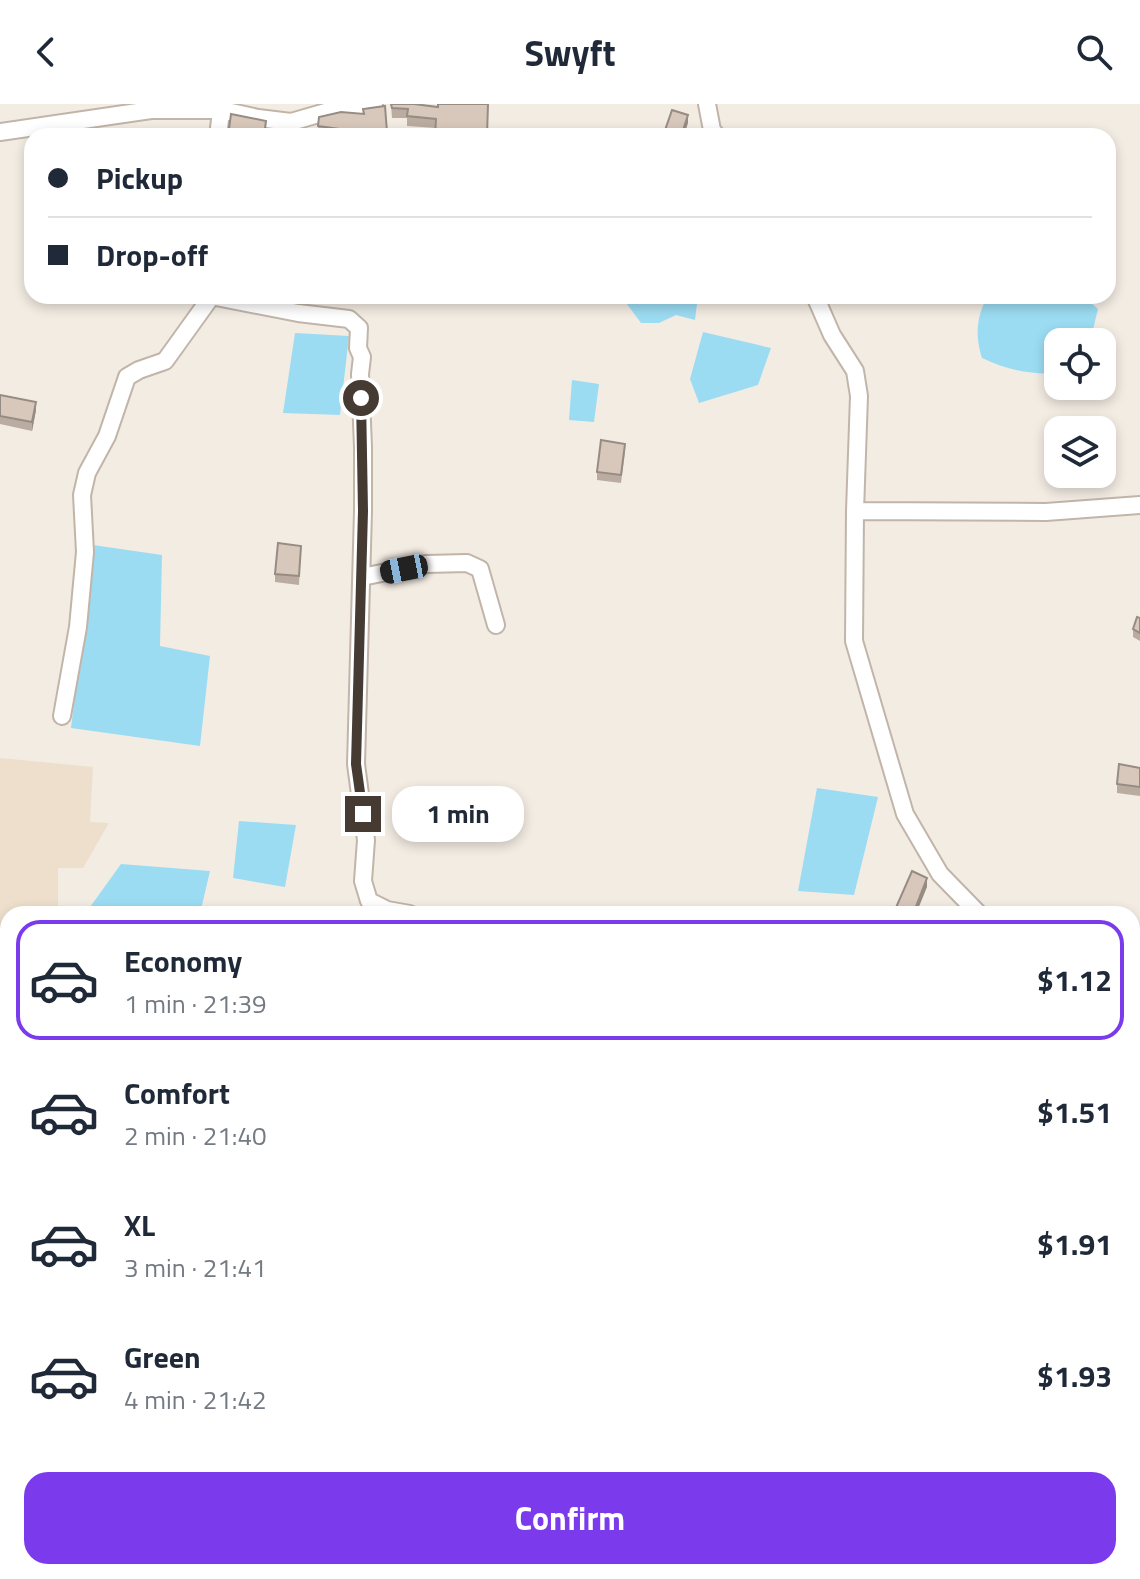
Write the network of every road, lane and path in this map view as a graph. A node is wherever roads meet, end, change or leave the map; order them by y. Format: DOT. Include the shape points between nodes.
graph roads {
  1 [pos="374,104"];
  2 [pos="707,104"];
  3 [pos="222,107"];
  4 [pos="27,128"];
  5 [pos="219,128"];
  6 [pos="712,128"];
  7 [pos="24,129"];
  8 [pos="0,132"];
  9 [pos="206,304"];
  10 [pos="249,304"];
  11 [pos="818,304"];
  12 [pos="1140,505"];
  13 [pos="855,511"];
  14 [pos="362,577"];
  15 [pos="496,625"];
  16 [pos="62,716"];
  17 [pos="379,906"];
  18 [pos="971,906"];
  1 -- 3 [label="street" via="291,122"];
  2 -- 6 [label="street"];
  3 -- 4 [label="street" via="151,110"];
  3 -- 5 [label="street"];
  7 -- 8 [label="street"];
  9 -- 16 [label="street" via="165,361 127,377 107,436 87,473 78,627"];
  10 -- 14 [label="street" via="349,319 359,328"];
  11 -- 13 [label="street" via="855,371"];
  12 -- 13 [label="street" via="1046,512"];
  13 -- 18 [label="street" via="854,641 905,814 940,874"];
  14 -- 15 [label="street" via="426,564 467,563 480,569"];
  14 -- 17 [label="street" via="356,764 366,840 363,881 369,901"];
}
